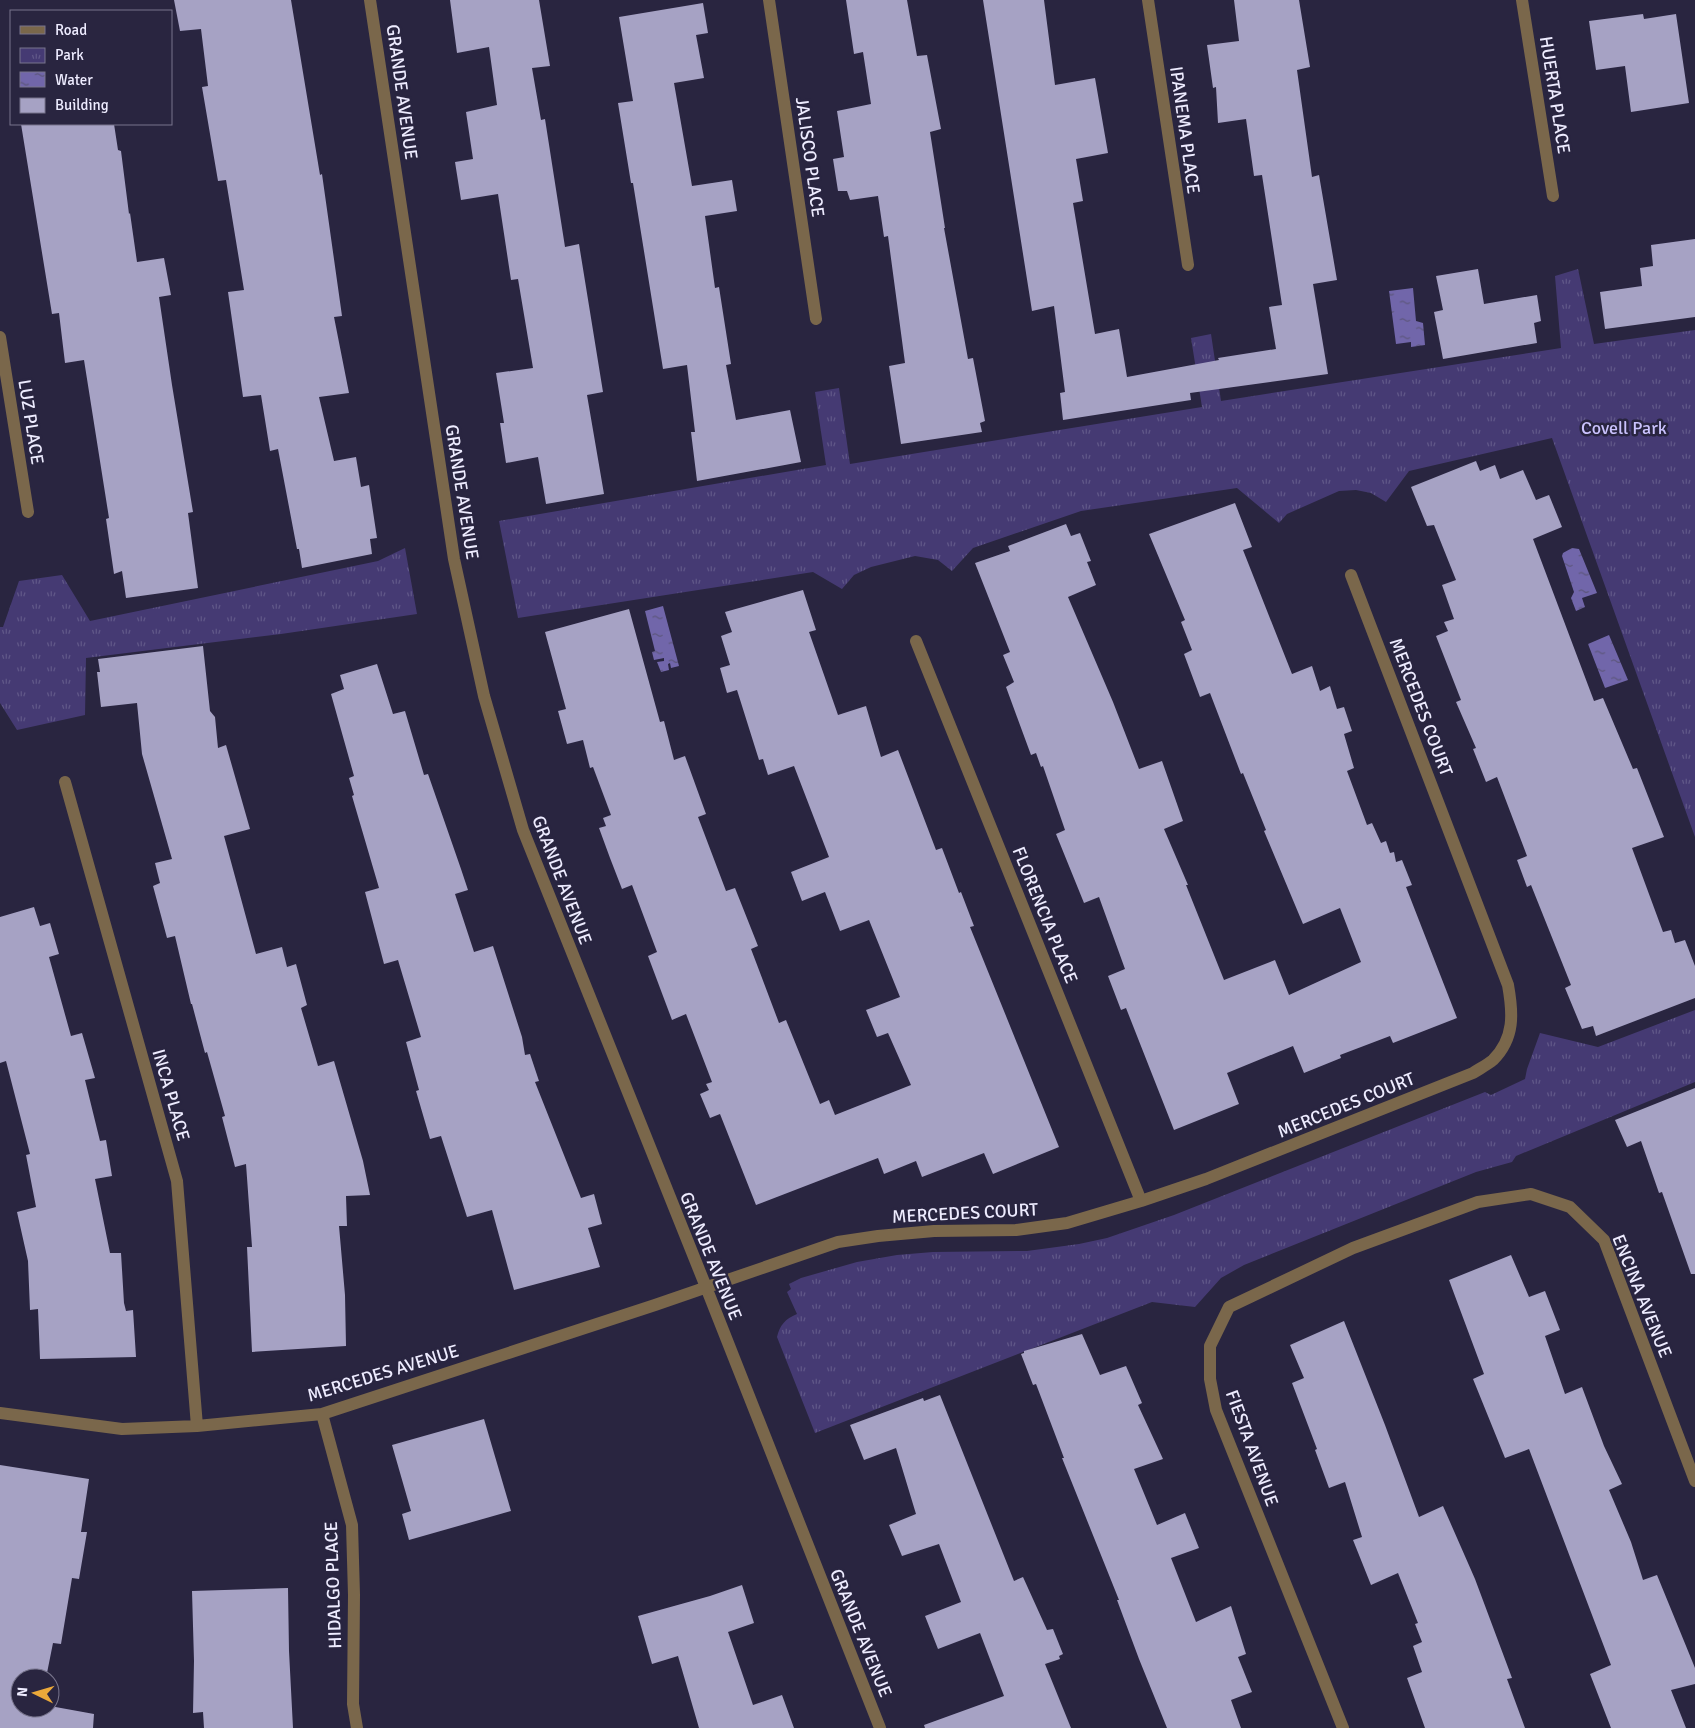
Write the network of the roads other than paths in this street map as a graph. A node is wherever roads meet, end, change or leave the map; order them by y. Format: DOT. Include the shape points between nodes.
graph roads {
  1 [pos="370,0"];
  2 [pos="769,0"];
  3 [pos="1148,0"];
  4 [pos="1522,0"];
  5 [pos="1553,196"];
  6 [pos="1188,264"];
  7 [pos="816,319"];
  8 [pos="0,338"];
  9 [pos="28,512"];
  10 [pos="1351,575"];
  11 [pos="916,642"];
  12 [pos="65,782"];
  13 [pos="1141,1201"];
  14 [pos="1353,1248"];
  15 [pos="706,1287"];
  16 [pos="0,1413"];
  17 [pos="322,1414"];
  18 [pos="197,1426"];
  19 [pos="1695,1481"];
  20 [pos="358,1728"];
  21 [pos="880,1728"];
  22 [pos="1343,1728"];
  1 -- 15 [label="street, GRANDE AVENUE" via="454,559 484,696 523,830"];
  2 -- 7 [label="street, JALISCO PLACE"];
  3 -- 6 [label="street, IPANEMA PLACE"];
  4 -- 5 [label="street, HUERTA PLACE"];
  8 -- 9 [label="street, LUZ PLACE"];
  10 -- 13 [label="street, MERCEDES COURT" via="1508,985 1513,1011 1511,1029 1504,1046 1492,1060 1473,1073 1206,1179"];
  11 -- 13 [label="street, FLORENCIA PLACE"];
  12 -- 18 [label="street, INCA PLACE" via="177,1181"];
  13 -- 15 [label="street, MERCEDES COURT" via="1067,1223 1016,1230 934,1231 838,1242"];
  14 -- 19 [label="street, ENCINA AVENUE" via="1478,1202 1531,1194 1570,1208 1604,1240"];
  14 -- 22 [label="street, FIESTA AVENUE" via="1228,1307 1210,1346 1210,1379 1216,1410"];
  15 -- 17 [label="street, MERCEDES AVENUE"];
  15 -- 21 [label="street, GRANDE AVENUE"];
  16 -- 18 [label="street, MERCEDES AVENUE" via="122,1428"];
  17 -- 18 [label="street, MERCEDES AVENUE"];
  17 -- 20 [label="street, HIDALGO PLACE" via="352,1525 352,1704"];
}
